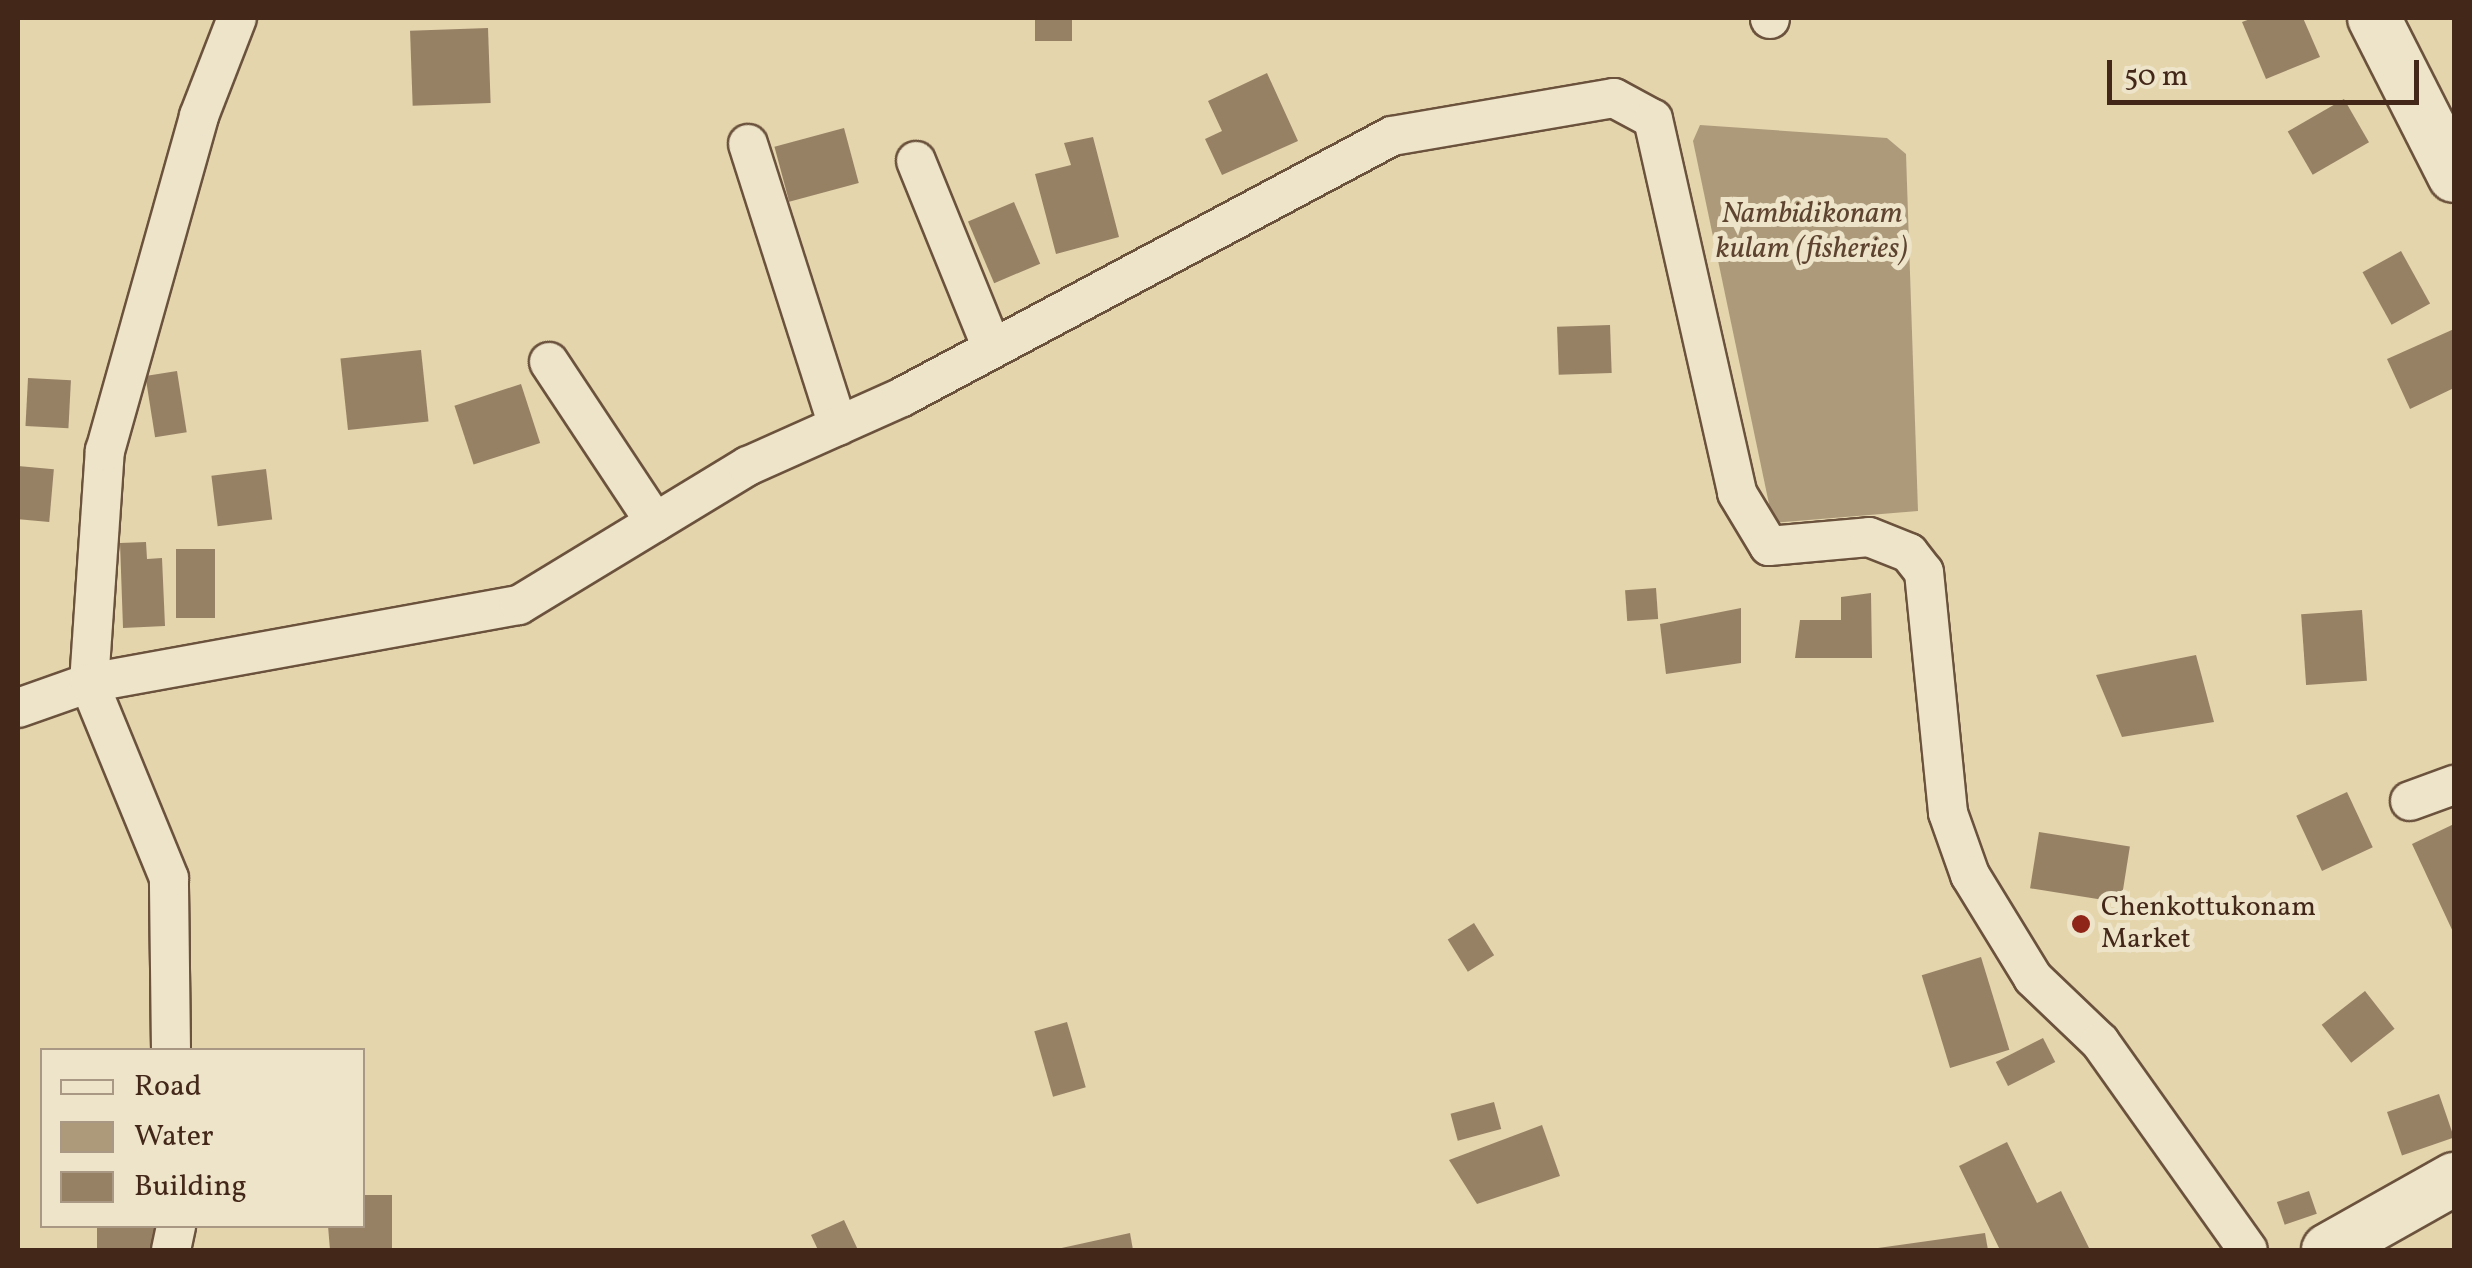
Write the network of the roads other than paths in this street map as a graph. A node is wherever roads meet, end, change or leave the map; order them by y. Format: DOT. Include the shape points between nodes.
graph roads {
  1 [pos="237,18"];
  2 [pos="2374,18"];
  3 [pos="748,144"];
  4 [pos="916,161"];
  5 [pos="2454,176"];
  6 [pos="992,348"];
  7 [pos="549,362"];
  8 [pos="838,426"];
  9 [pos="655,522"];
  10 [pos="89,684"];
  11 [pos="18,708"];
  12 [pos="2454,785"];
  13 [pos="2410,801"];
  14 [pos="170,1048"];
  15 [pos="2454,1179"];
  16 [pos="2248,1250"];
  17 [pos="2328,1250"];
  1 -- 10 [label="street" via="199,116 105,451"];
  2 -- 5 [label="main road"];
  3 -- 8 [label="street"];
  4 -- 6 [label="street"];
  6 -- 8 [label="street"];
  6 -- 16 [label="street" via="1392,136 1614,98 1654,118 1737,493 1769,546 1869,538 1909,552 1924,572 1948,813 1970,875 2032,978 2100,1042"];
  7 -- 9 [label="street"];
  8 -- 9 [label="street"];
  9 -- 10 [label="street" via="519,605"];
  10 -- 11 [label="street"];
  10 -- 14 [label="street" via="169,878"];
  12 -- 13 [label="street"];
  15 -- 17 [label="main road"];
}
